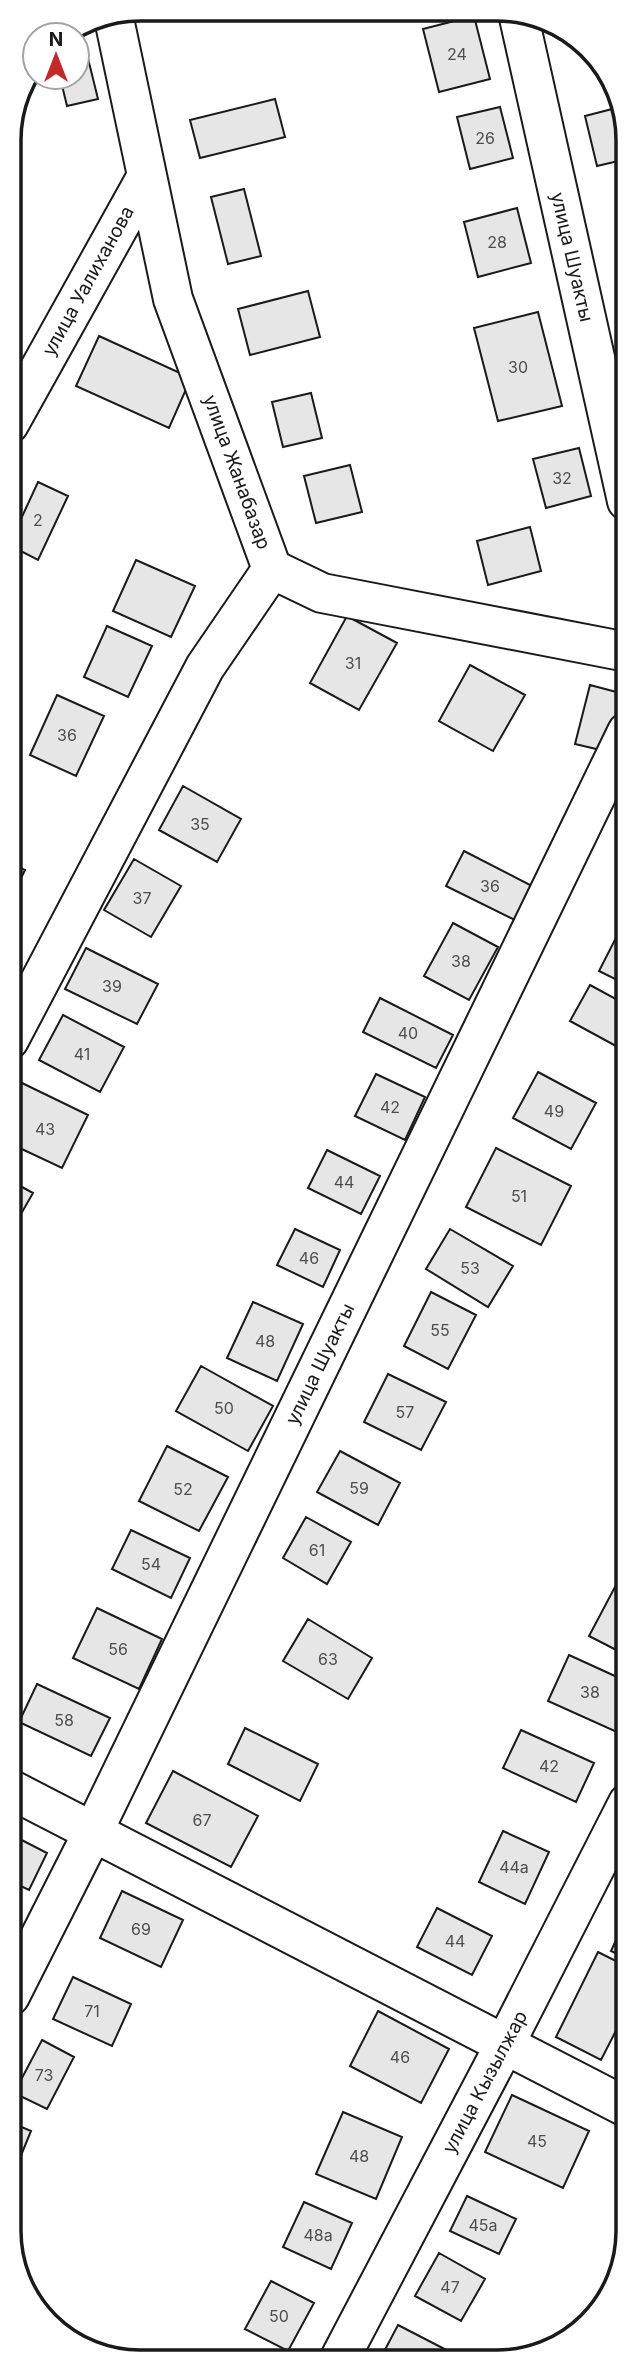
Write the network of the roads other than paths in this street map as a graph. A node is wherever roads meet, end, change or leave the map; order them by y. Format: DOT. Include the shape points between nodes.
graph roads {
  1 [pos="520,23"];
  2 [pos="115,24"];
  3 [pos="147,176"];
  4 [pos="21,402"];
  5 [pos="616,452"];
  6 [pos="272,569"];
  7 [pos="616,650"];
  8 [pos="616,755"];
  9 [pos="21,1017"];
  10 [pos="21,1795"];
  11 [pos="616,1827"];
  12 [pos="93,1832"];
  13 [pos="21,1974"];
  14 [pos="505,2045"];
  15 [pos="616,2102"];
  16 [pos="344,2350"];
  1 -- 5 [label="street, улица Шуакты"];
  2 -- 3 [label="street, улица Жанабазар"];
  3 -- 4 [label="street, улица Уалиханова"];
  3 -- 6 [label="street, улица Жанабазар" via="173,299"];
  6 -- 7 [label="street" via="322,593"];
  6 -- 9 [label="street, улица Жанабазар" via="205,667"];
  8 -- 12 [label="street, улица Шуакты"];
  10 -- 12 [label="street"];
  11 -- 14 [label="street, улица Кызылжар"];
  12 -- 13 [label="street, улица Шуакты"];
  12 -- 14 [label="street"];
  14 -- 15 [label="street"];
  14 -- 16 [label="street, улица Кызылжар"];
}
